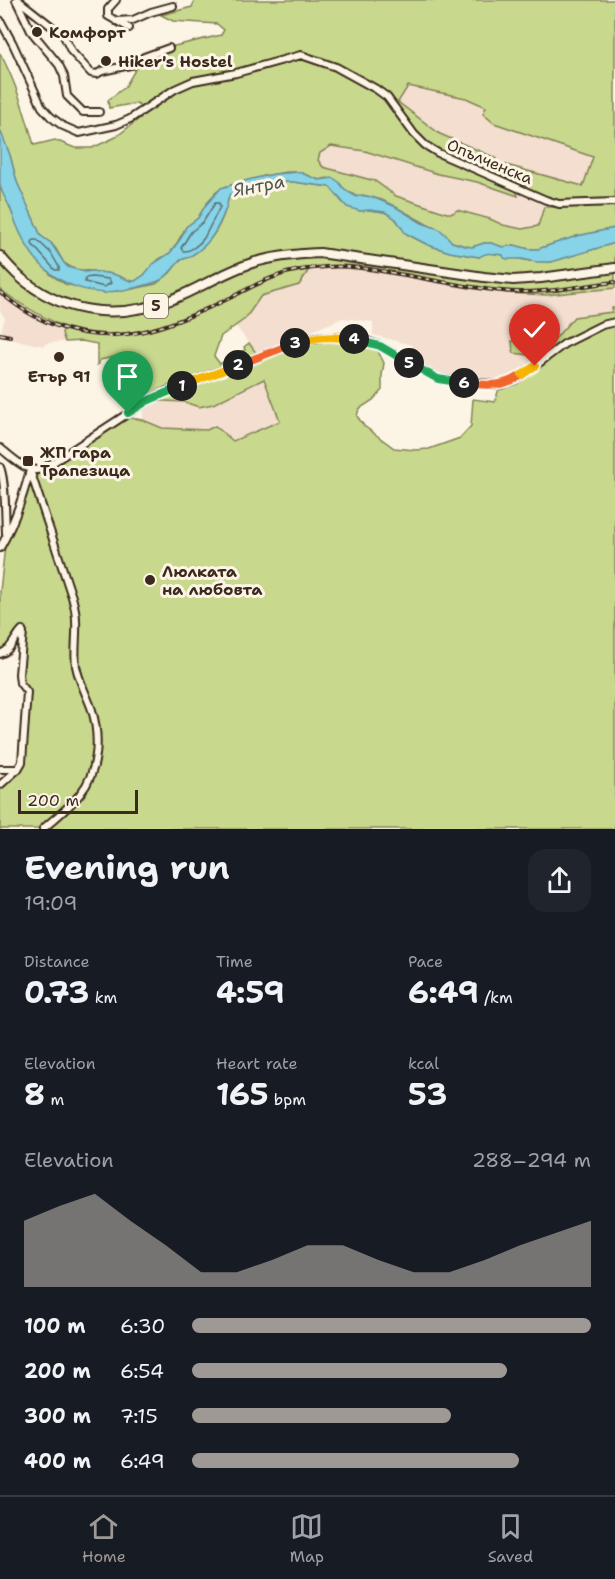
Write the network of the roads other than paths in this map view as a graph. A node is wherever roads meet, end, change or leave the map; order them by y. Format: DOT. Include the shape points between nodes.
graph roads {
  1 [pos="17,0"];
  2 [pos="116,0"];
  3 [pos="173,6"];
  4 [pos="1,21"];
  5 [pos="116,21"];
  6 [pos="129,28"];
  7 [pos="169,48"];
  8 [pos="99,112"];
  9 [pos="615,202"];
  10 [pos="0,256"];
  11 [pos="615,268"];
  12 [pos="615,322"];
  13 [pos="0,448"];
  14 [pos="1,468"];
  15 [pos="30,470"];
  16 [pos="6,537"];
  17 [pos="0,548"];
  18 [pos="0,654"];
  19 [pos="0,769"];
  20 [pos="18,769"];
  21 [pos="0,785"];
  22 [pos="43,829"];
  1 -- 7 [label="street" via="64,36 71,51 91,73 135,64"];
  1 -- 8 [label="street" via="31,31 59,65 67,96 83,112"];
  2 -- 5 [label="street" via="108,9 108,16"];
  3 -- 5 [label="street" via="133,20"];
  4 -- 9 [label="street, Опълченска" via="42,107 63,126 79,133 130,119 193,81 236,74 301,55 336,67 376,89 387,97 414,134 438,153 559,204"];
  5 -- 6 [label="street"];
  10 -- 11 [label="main road, 5" via="46,295 86,309 109,312 154,306 253,263 298,254 320,253 513,280"];
  12 -- 15 [label="street" via="564,344 514,380 500,385 438,379 367,342 340,337 307,339 167,391 43,469"];
  13 -- 15 [label="street"];
  14 -- 16 [label="street"];
  15 -- 16 [label="street"];
  15 -- 22 [label="street" via="72,597 76,665 96,731 93,770 87,785"];
  16 -- 17 [label="street"];
  18 -- 20 [label="street" via="11,647 22,630 19,674 27,692 22,762"];
  19 -- 20 [label="street"];
  20 -- 21 [label="street"];
}
